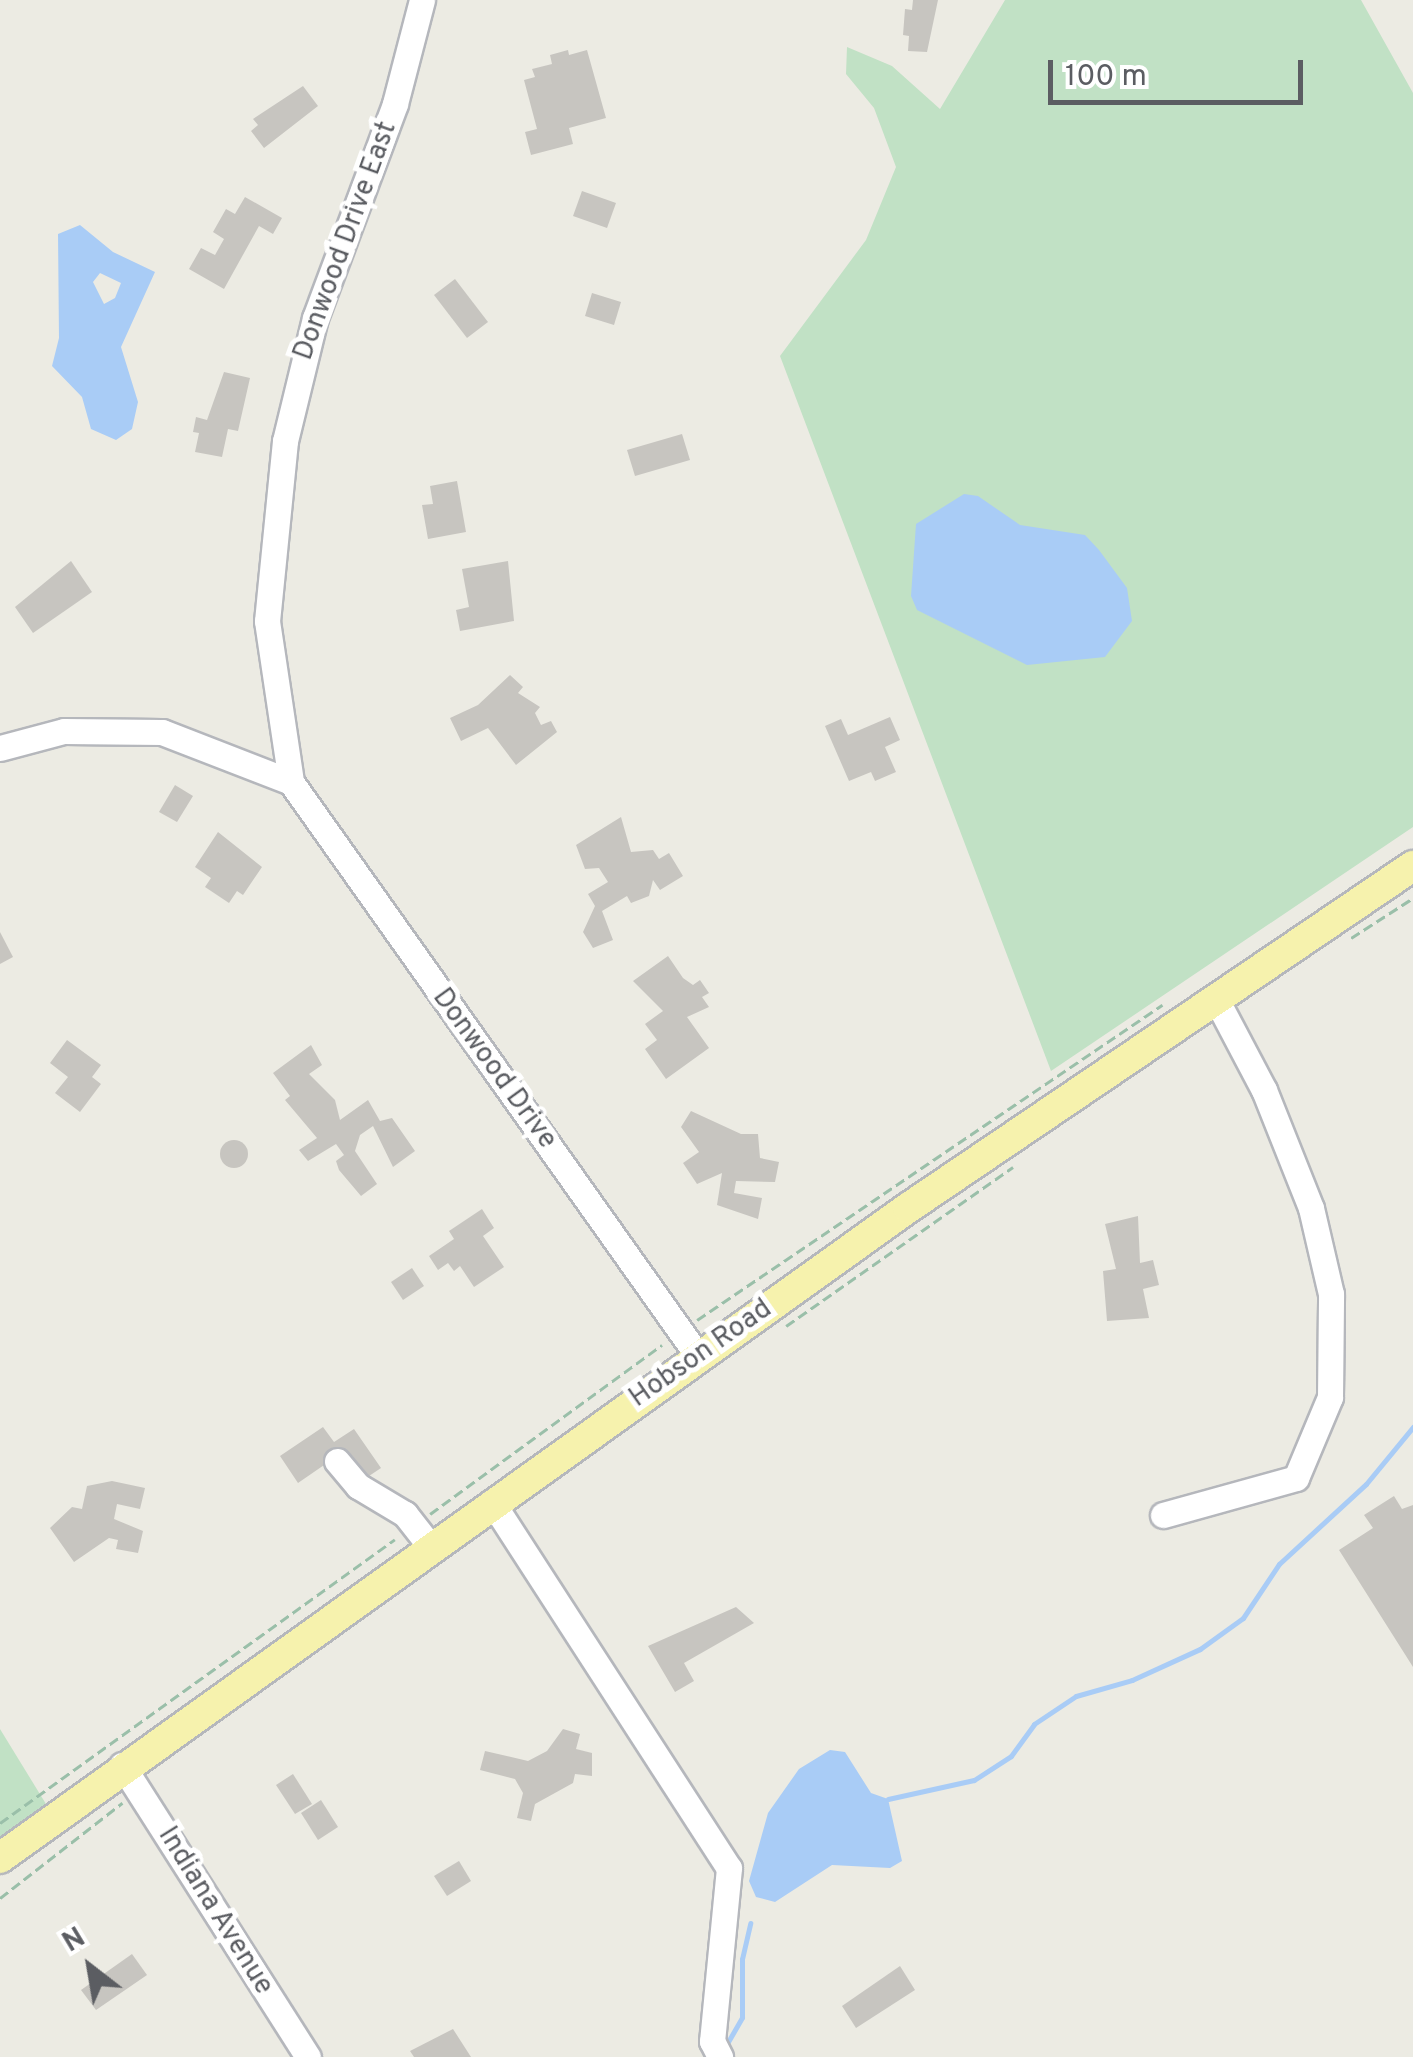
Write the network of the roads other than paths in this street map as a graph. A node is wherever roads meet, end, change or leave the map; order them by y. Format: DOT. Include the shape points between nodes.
graph roads {
  1 [pos="422,0"];
  2 [pos="0,748"];
  3 [pos="291,782"];
  4 [pos="1413,866"];
  5 [pos="1216,998"];
  6 [pos="698,1356"];
  7 [pos="337,1461"];
  8 [pos="492,1502"];
  9 [pos="1164,1515"];
  10 [pos="423,1536"];
  11 [pos="122,1766"];
  12 [pos="0,1858"];
  13 [pos="308,2057"];
  14 [pos="720,2057"];
  1 -- 3 [label="street, Donwood Drive East" via="395,104 315,318 285,440 267,620"];
  2 -- 3 [label="street" via="64,732 162,732"];
  3 -- 6 [label="street, Donwood Drive"];
  4 -- 5 [label="main road, Hobson Road"];
  5 -- 6 [label="main road, Hobson Road"];
  5 -- 9 [label="street" via="1264,1090 1311,1208 1331,1294 1330,1397 1296,1478"];
  6 -- 8 [label="main road, Hobson Road"];
  7 -- 10 [label="street" via="358,1486"];
  8 -- 10 [label="main road, Hobson Road"];
  8 -- 14 [label="street" via="729,1868 712,2041"];
  10 -- 11 [label="main road, Hobson Road"];
  11 -- 12 [label="main road, Hobson Road"];
  11 -- 13 [label="street, Indiana Avenue"];
}
